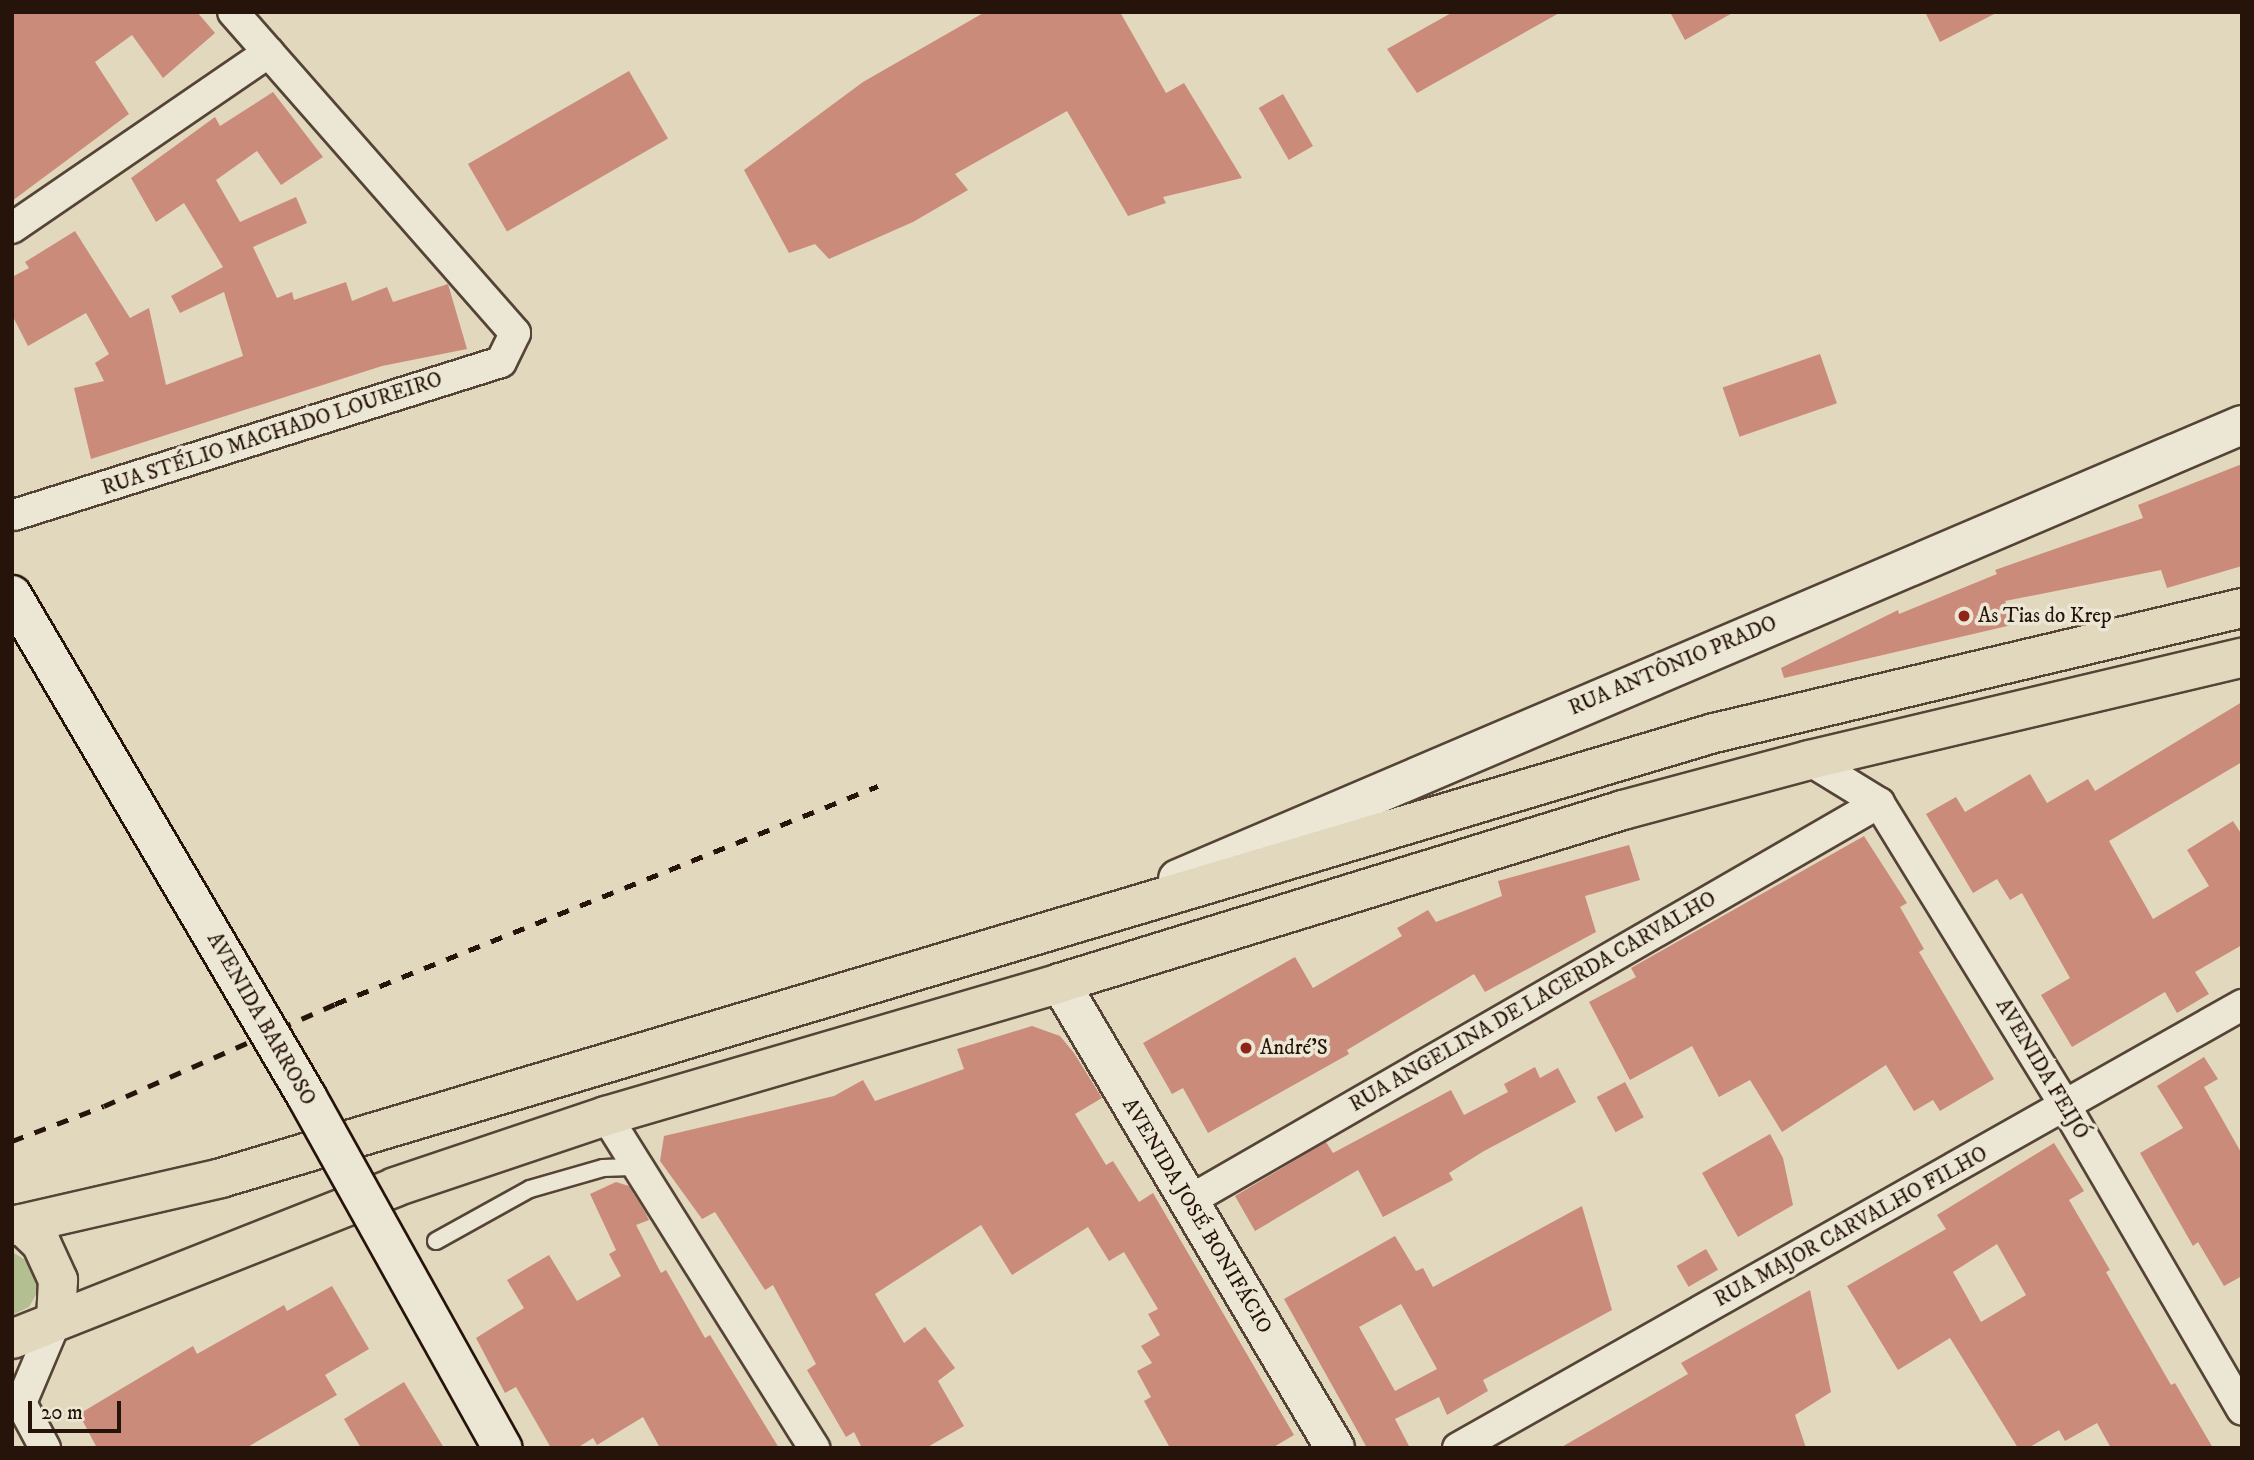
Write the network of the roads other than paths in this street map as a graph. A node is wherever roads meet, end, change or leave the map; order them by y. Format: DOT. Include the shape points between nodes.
graph roads {
  1 [pos="233,12"];
  2 [pos="269,52"];
  3 [pos="12,228"];
  4 [pos="2242,425"];
  5 [pos="13,515"];
  6 [pos="12,595"];
  7 [pos="2242,608"];
  8 [pos="2242,658"];
  9 [pos="1809,760"];
  10 [pos="1879,803"];
  11 [pos="1106,911"];
  12 [pos="1060,983"];
  13 [pos="2242,1005"];
  14 [pos="2066,1107"];
  15 [pos="606,1116"];
  16 [pos="638,1167"];
  17 [pos="1187,1202"];
  18 [pos="16,1225"];
  19 [pos="436,1241"];
  20 [pos="56,1320"];
  21 [pos="12,1339"];
  22 [pos="17,1403"];
  23 [pos="2242,1410"];
  24 [pos="45,1448"];
  25 [pos="502,1448"];
  26 [pos="814,1448"];
  27 [pos="1335,1448"];
  28 [pos="1458,1448"];
  1 -- 2 [label="street"];
  2 -- 3 [label="street"];
  2 -- 5 [label="street, RUA STÉLIO MACHADO LOUREIRO" via="515,334 500,362"];
  4 -- 11 [label="street, RUA ANTÔNIO PRADO"];
  6 -- 25 [label="street, AVENIDA BARROSO, bridge" via="307,1097"];
  7 -- 11 [label="main road" via="1714,733 1373,837"];
  8 -- 9 [label="main road"];
  9 -- 10 [label="street, AVENIDA FEIJÓ"];
  9 -- 12 [label="main road" via="1623,810"];
  10 -- 14 [label="street, AVENIDA FEIJÓ"];
  10 -- 17 [label="street, RUA ANGELINA DE LACERDA CARVALHO"];
  11 -- 18 [label="main road" via="221,1178"];
  12 -- 15 [label="main road"];
  12 -- 17 [label="street, AVENIDA JOSÉ BONIFÁCIO"];
  13 -- 14 [label="street, RUA MAJOR CARVALHO FILHO"];
  14 -- 23 [label="street, AVENIDA FEIJÓ"];
  14 -- 28 [label="street, RUA MAJOR CARVALHO FILHO"];
  15 -- 16 [label="street"];
  15 -- 20 [label="main road" via="395,1187"];
  16 -- 19 [label="lane" via="603,1168 530,1189"];
  16 -- 26 [label="street"];
  17 -- 27 [label="street, AVENIDA JOSÉ BONIFÁCIO"];
  18 -- 20 [label="main road" via="41,1243 58,1280"];
  20 -- 21 [label="main road"];
  20 -- 22 [label="street"];
  22 -- 24 [label="street"];
}
